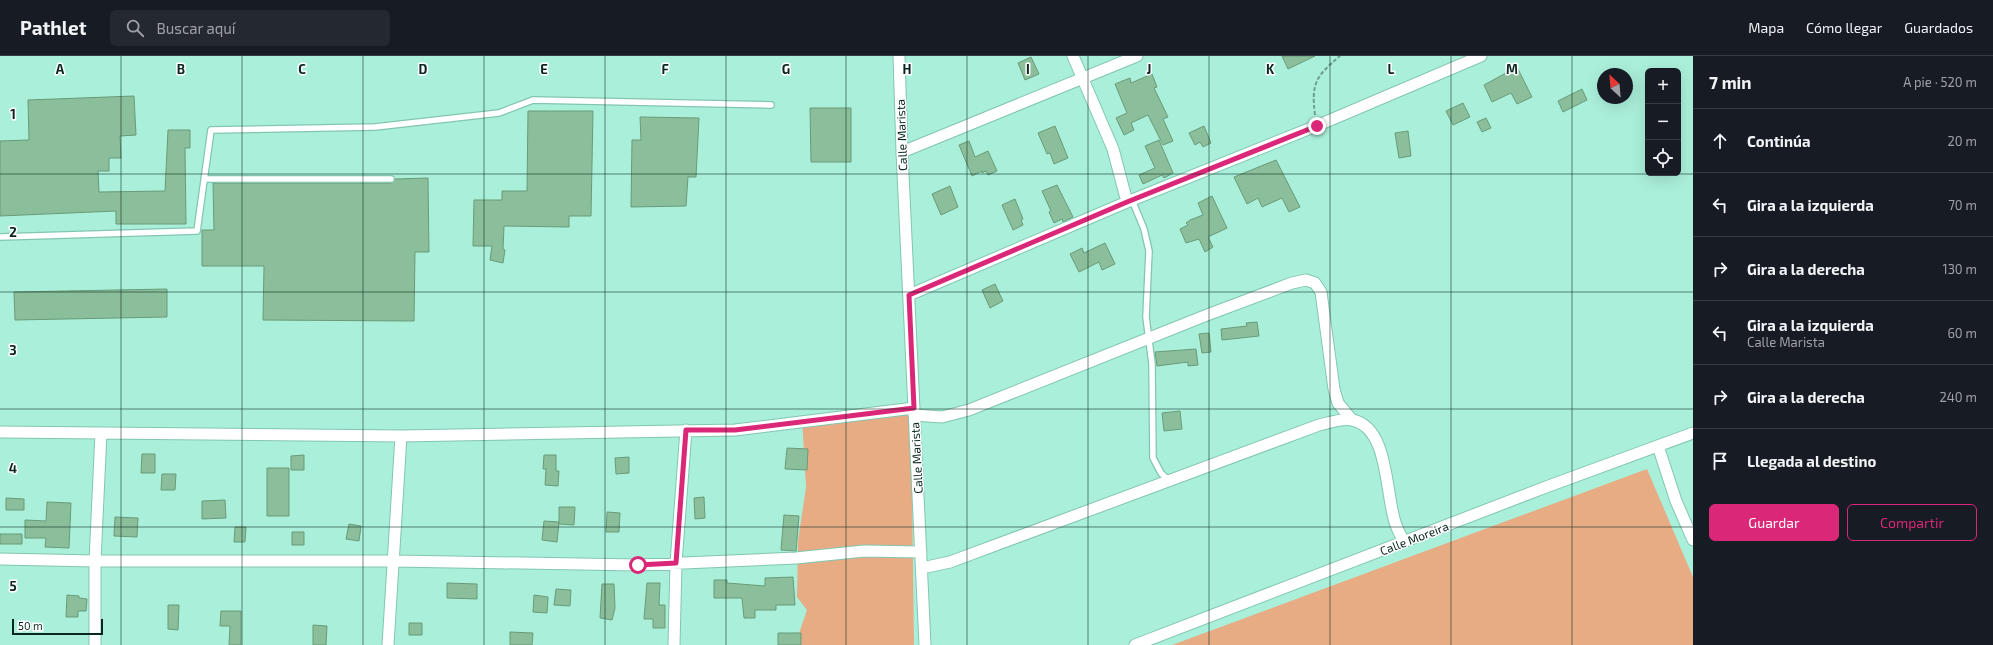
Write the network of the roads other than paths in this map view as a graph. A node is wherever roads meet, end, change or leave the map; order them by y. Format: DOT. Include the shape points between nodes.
graph roads {
  1 [pos="899,56"];
  2 [pos="1073,56"];
  3 [pos="1137,56"];
  4 [pos="1481,56"];
  5 [pos="1082,79"];
  6 [pos="772,105"];
  7 [pos="902,152"];
  8 [pos="204,179"];
  9 [pos="391,179"];
  10 [pos="1130,201"];
  11 [pos="0,237"];
  12 [pos="909,295"];
  13 [pos="1148,339"];
  14 [pos="914,412"];
  15 [pos="1352,420"];
  16 [pos="686,430"];
  17 [pos="0,432"];
  18 [pos="101,433"];
  19 [pos="1693,433"];
  20 [pos="401,436"];
  21 [pos="1658,446"];
  22 [pos="1170,481"];
  23 [pos="1693,540"];
  24 [pos="1404,542"];
  25 [pos="921,552"];
  26 [pos="0,559"];
  27 [pos="95,561"];
  28 [pos="394,561"];
  29 [pos="676,563"];
  30 [pos="922,568"];
  31 [pos="95,645"];
  32 [pos="388,645"];
  33 [pos="674,645"];
  34 [pos="925,645"];
  35 [pos="1135,645"];
  1 -- 7 [label="street, Calle Marista"];
  2 -- 5 [label="street"];
  3 -- 5 [label="street"];
  4 -- 10 [label="street" via="1317,126"];
  5 -- 7 [label="street"];
  5 -- 10 [label="street" via="1113,149"];
  6 -- 8 [label="lane" via="533,100 499,113 375,127 211,130"];
  7 -- 12 [label="street, Calle Marista"];
  8 -- 9 [label="lane"];
  8 -- 11 [label="lane" via="197,231"];
  10 -- 12 [label="street"];
  10 -- 13 [label="lane" via="1144,229 1149,251 1146,317"];
  12 -- 14 [label="street, Calle Marista"];
  13 -- 14 [label="street" via="969,410 942,417"];
  13 -- 15 [label="street" via="1292,283 1306,280 1315,283 1321,292 1334,389 1338,403"];
  13 -- 22 [label="lane" via="1152,364 1153,458 1161,474"];
  14 -- 16 [label="street" via="735,430"];
  14 -- 25 [label="street, Calle Marista"];
  15 -- 22 [label="street" via="1319,425"];
  15 -- 24 [label="street" via="1373,432 1395,525"];
  16 -- 20 [label="street"];
  16 -- 29 [label="street"];
  17 -- 18 [label="street"];
  18 -- 20 [label="street"];
  18 -- 27 [label="street"];
  19 -- 21 [label="street, Calle Moreira"];
  20 -- 28 [label="street"];
  21 -- 23 [label="street" via="1676,501"];
  21 -- 24 [label="street, Calle Moreira"];
  22 -- 30 [label="street" via="950,562"];
  24 -- 35 [label="street, Calle Moreira"];
  25 -- 29 [label="street" via="864,551 796,558"];
  25 -- 30 [label="street, Calle Marista"];
  26 -- 27 [label="street"];
  27 -- 28 [label="street"];
  27 -- 31 [label="street"];
  28 -- 29 [label="street" via="638,565"];
  28 -- 32 [label="street"];
  29 -- 33 [label="street"];
  30 -- 34 [label="street, Calle Marista"];
}
